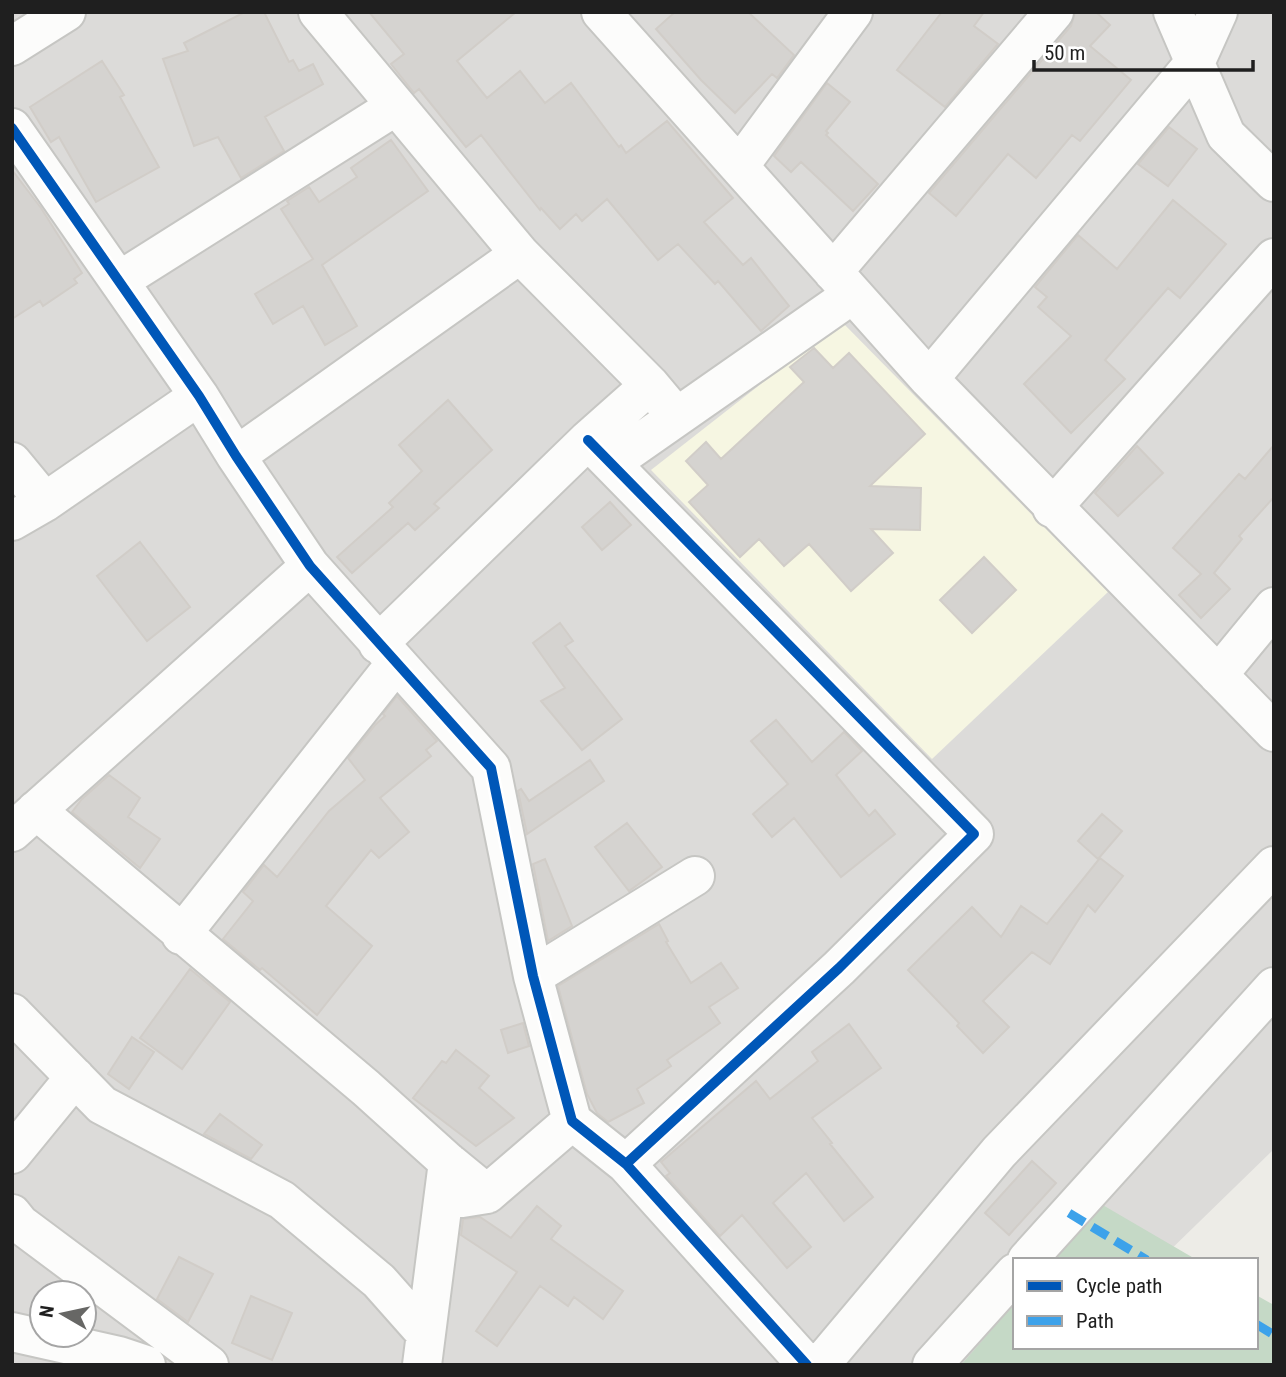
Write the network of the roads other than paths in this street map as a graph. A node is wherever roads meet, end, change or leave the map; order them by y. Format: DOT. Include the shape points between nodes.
graph roads {
  1 [pos="66,12"];
  2 [pos="318,12"];
  3 [pos="601,12"];
  4 [pos="853,12"];
  5 [pos="1054,12"];
  6 [pos="1173,12"];
  7 [pos="1218,12"];
  8 [pos="12,46"];
  9 [pos="1196,61"];
  10 [pos="396,106"];
  11 [pos="12,128"];
  12 [pos="740,165"];
  13 [pos="1274,182"];
  14 [pos="520,254"];
  15 [pos="1274,258"];
  16 [pos="119,281"];
  17 [pos="843,283"];
  18 [pos="929,379"];
  19 [pos="650,385"];
  20 [pos="200,396"];
  21 [pos="677,416"];
  22 [pos="600,451"];
  23 [pos="236,456"];
  24 [pos="12,462"];
  25 [pos="45,502"];
  26 [pos="1052,508"];
  27 [pos="12,521"];
  28 [pos="310,566"];
  29 [pos="1274,607"];
  30 [pos="387,653"];
  31 [pos="1218,674"];
  32 [pos="1274,732"];
  33 [pos="24,821"];
  34 [pos="1274,866"];
  35 [pos="695,876"];
  36 [pos="181,935"];
  37 [pos="533,976"];
  38 [pos="1274,987"];
  39 [pos="12,1013"];
  40 [pos="75,1077"];
  41 [pos="572,1121"];
  42 [pos="12,1154"];
  43 [pos="448,1162"];
  44 [pos="626,1164"];
  45 [pos="487,1194"];
  46 [pos="443,1200"];
  47 [pos="12,1214"];
  48 [pos="1029,1258"];
  49 [pos="1013,1275"];
  50 [pos="12,1332"];
  51 [pos="424,1350"];
  52 [pos="146,1365"];
  53 [pos="209,1365"];
  54 [pos="807,1365"];
  55 [pos="820,1365"];
  56 [pos="932,1365"];
  1 -- 8 [label="street"];
  2 -- 10 [label="street"];
  3 -- 12 [label="street"];
  4 -- 12 [label="street"];
  5 -- 17 [label="street"];
  6 -- 9 [label="street"];
  7 -- 9 [label="street"];
  9 -- 13 [label="street" via="1226,135"];
  9 -- 18 [label="street"];
  10 -- 14 [label="street"];
  10 -- 16 [label="street"];
  11 -- 16 [label="street"];
  12 -- 17 [label="street"];
  14 -- 19 [label="street"];
  14 -- 23 [label="street"];
  15 -- 26 [label="street"];
  16 -- 20 [label="street"];
  17 -- 18 [label="street"];
  17 -- 21 [label="street"];
  18 -- 26 [label="street"];
  19 -- 21 [label="street"];
  19 -- 22 [label="street"];
  20 -- 23 [label="street"];
  20 -- 25 [label="street"];
  21 -- 22 [label="street"];
  22 -- 30 [label="street"];
  22 -- 44 [label="street" via="974,834 839,968"];
  23 -- 28 [label="street"];
  24 -- 25 [label="street"];
  25 -- 27 [label="street"];
  26 -- 31 [label="street"];
  28 -- 30 [label="street"];
  28 -- 33 [label="street"];
  29 -- 31 [label="street"];
  30 -- 36 [label="street"];
  30 -- 37 [label="street" via="491,768"];
  31 -- 32 [label="street"];
  33 -- 36 [label="street"];
  34 -- 55 [label="street" via="999,1152"];
  35 -- 37 [label="street"];
  36 -- 43 [label="street"];
  37 -- 41 [label="street"];
  38 -- 48 [label="street"];
  39 -- 40 [label="street"];
  40 -- 42 [label="street"];
  40 -- 51 [label="street" via="102,1105 282,1200 379,1281"];
  41 -- 44 [label="street"];
  41 -- 45 [label="street"];
  43 -- 45 [label="street"];
  43 -- 46 [label="street"];
  44 -- 54 [label="street"];
  45 -- 46 [label="street"];
  46 -- 51 [label="street"];
  47 -- 53 [label="street"];
  49 -- 56 [label="street"];
  50 -- 52 [label="street"];
}
